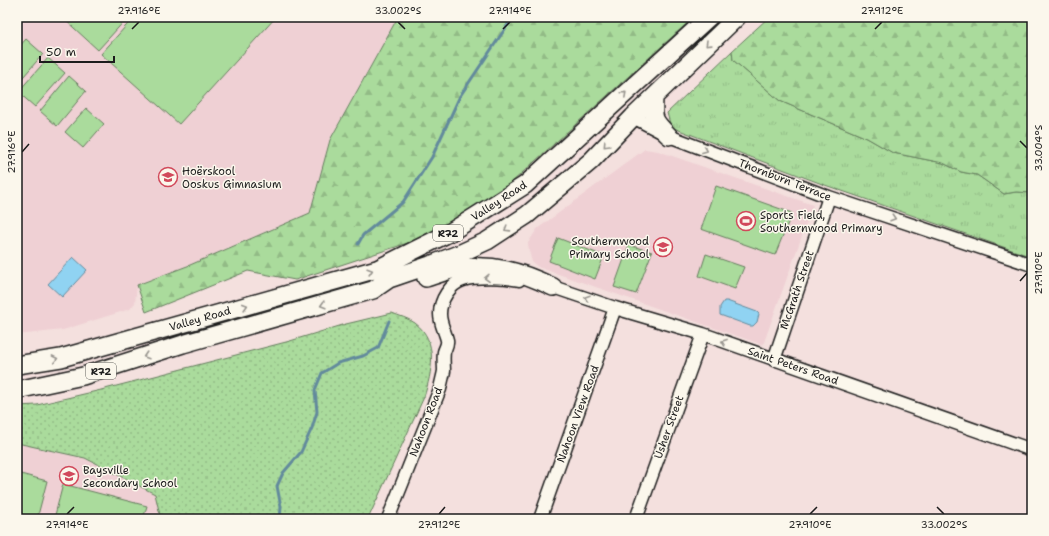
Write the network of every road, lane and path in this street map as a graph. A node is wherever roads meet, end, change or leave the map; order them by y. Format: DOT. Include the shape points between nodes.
graph roads {
  1 [pos="709,17"];
  2 [pos="737,17"];
  3 [pos="654,97"];
  4 [pos="633,118"];
  5 [pos="669,136"];
  6 [pos="545,168"];
  7 [pos="829,197"];
  8 [pos="1032,266"];
  9 [pos="553,287"];
  10 [pos="373,290"];
  11 [pos="615,308"];
  12 [pos="703,334"];
  13 [pos="774,360"];
  14 [pos="17,365"];
  15 [pos="17,390"];
  16 [pos="1032,450"];
  17 [pos="388,519"];
  18 [pos="540,519"];
  19 [pos="636,519"];
  6 -- 1 [label="highway, Valley Road / R72, one-way"];
  2 -- 3 [label="highway, Valley Road / R72, one-way"];
  3 -- 4 [label="highway, Valley Road / R72"];
  3 -- 5 [label="highway" via="653,118"];
  4 -- 5 [label="street, Thornburn Terrace"];
  4 -- 6 [label="highway" via="615,115 608,118 571,150"];
  4 -- 10 [label="highway, Valley Road / R72, one-way" via="591,161 527,215 461,253 389,279"];
  5 -- 7 [label="street, Thornburn Terrace, one-way"];
  14 -- 6 [label="highway, Valley Road / R72, one-way" via="61,358 377,269 469,221 525,185"];
  7 -- 8 [label="street, Thornburn Terrace, one-way"];
  7 -- 13 [label="street, McGrath Street"];
  9 -- 10 [label="highway" via="511,270 483,267 458,269 393,288"];
  11 -- 9 [label="street, Saint Peters Road, one-way"];
  9 -- 17 [label="street, Nahoon Road, one-way" via="504,278 469,279 457,283 449,290 441,305 440,322 447,346 440,389"];
  10 -- 15 [label="highway, Valley Road / R72, one-way" via="183,344 83,376"];
  11 -- 12 [label="street, Saint Peters Road"];
  11 -- 18 [label="street, Nahoon View Road"];
  13 -- 12 [label="street, Saint Peters Road, one-way"];
  12 -- 19 [label="street, Usher Street"];
  13 -- 16 [label="street, Saint Peters Road"];
}
